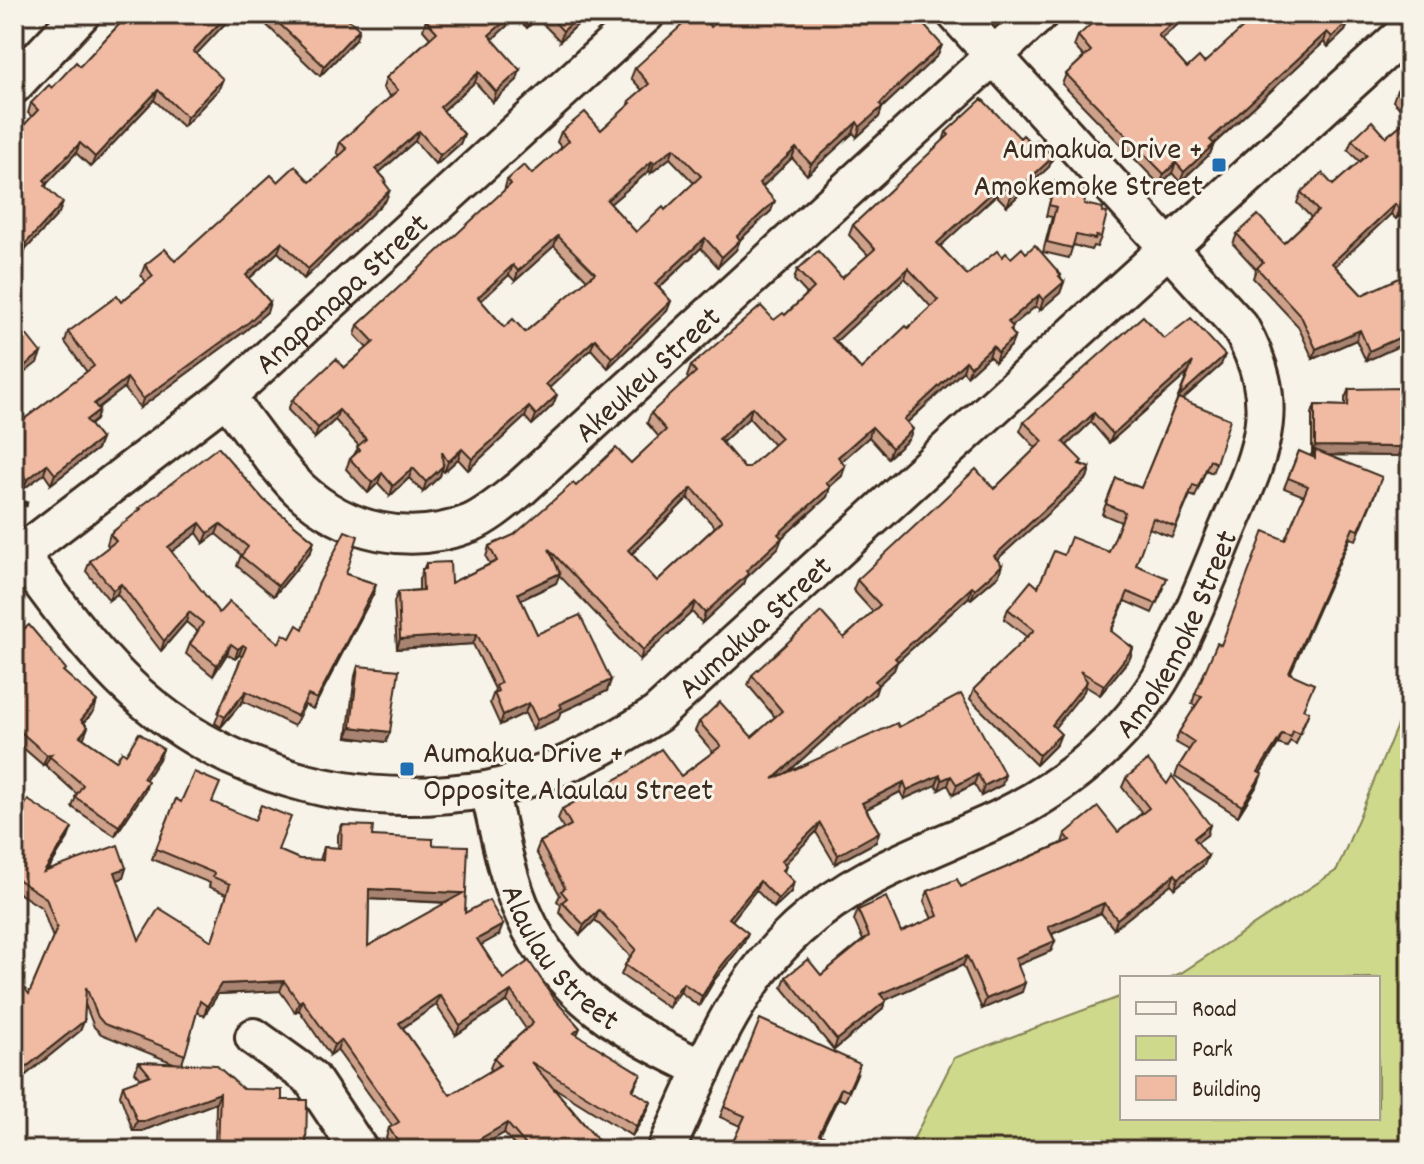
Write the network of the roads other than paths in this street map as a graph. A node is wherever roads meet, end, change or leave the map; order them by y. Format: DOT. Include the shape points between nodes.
graph roads {
  1 [pos="81,14"];
  2 [pos="646,14"];
  3 [pos="956,14"];
  4 [pos="1039,14"];
  5 [pos="1410,28"];
  6 [pos="994,55"];
  7 [pos="14,85"];
  8 [pos="1170,247"];
  9 [pos="226,397"];
  10 [pos="16,553"];
  11 [pos="489,790"];
  12 [pos="254,1037"];
  13 [pos="703,1069"];
  14 [pos="359,1150"];
  15 [pos="666,1150"];
  1 -- 7 [label="street"];
  2 -- 9 [label="street, Anapanapa Street"];
  3 -- 6 [label="street, Amokemoke Street"];
  4 -- 6 [label="street, Akeukeu Street"];
  5 -- 8 [label="street, Aumakua Street"];
  6 -- 8 [label="street, Amokemoke Street"];
  6 -- 9 [label="street, Akeukeu Street" via="521,488 473,522 395,535 346,522 298,487"];
  8 -- 11 [label="street, Aumakua Street" via="657,714 582,758"];
  8 -- 13 [label="street, Amokemoke Street" via="1240,327 1265,390 1258,455 1174,655 1124,728 1062,782 998,819 888,866 814,914 745,988"];
  9 -- 10 [label="street, Anapanapa Street"];
  10 -- 11 [label="street, Aumakua Street" via="122,680 213,747 288,778 356,793"];
  11 -- 13 [label="street, Alaulau Street" via="524,916 558,969 611,1020"];
  12 -- 14 [label="street" via="311,1078"];
  13 -- 15 [label="street, Amokemoke Street"];
}
